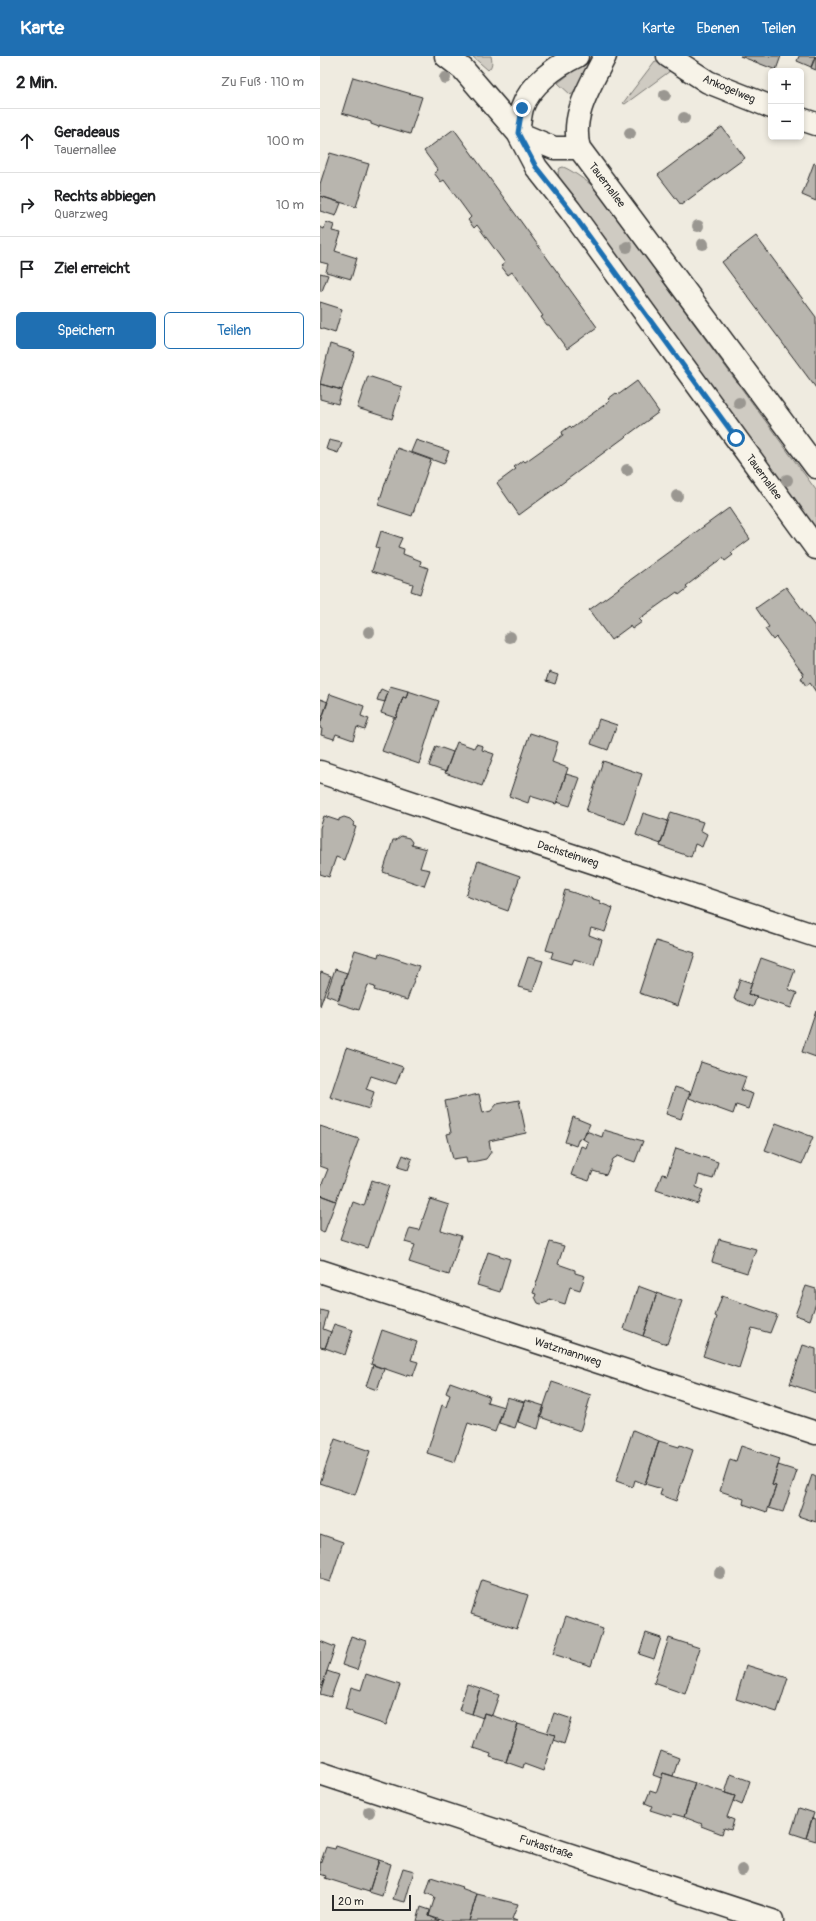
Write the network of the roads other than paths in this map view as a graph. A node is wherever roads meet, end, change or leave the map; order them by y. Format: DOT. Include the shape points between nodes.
graph roads {
  1 [pos="446,56"];
  2 [pos="577,56"];
  3 [pos="605,56"];
  4 [pos="668,56"];
  5 [pos="768,106"];
  6 [pos="804,120"];
  7 [pos="816,124"];
  8 [pos="518,133"];
  9 [pos="579,148"];
  10 [pos="816,467"];
  11 [pos="816,548"];
  12 [pos="320,772"];
  13 [pos="816,936"];
  14 [pos="320,1271"];
  15 [pos="816,1433"];
  16 [pos="320,1773"];
  17 [pos="772,1921"];
  1 -- 8 [label="street, Tauernallee" via="463,69"];
  2 -- 8 [label="street" via="538,84 527,98 522,108"];
  3 -- 9 [label="street" via="578,114 575,134"];
  4 -- 5 [label="street, Ankogelweg" via="708,82"];
  6 -- 7 [label="street"];
  8 -- 9 [label="street, Tauernallee" via="554,148"];
  8 -- 11 [label="street, Tauernallee" via="536,167"];
  9 -- 10 [label="street, Tauernallee"];
  12 -- 13 [label="street, Dachsteinweg"];
  14 -- 15 [label="street, Watzmannweg"];
  16 -- 17 [label="street, Furkastraße"];
}
